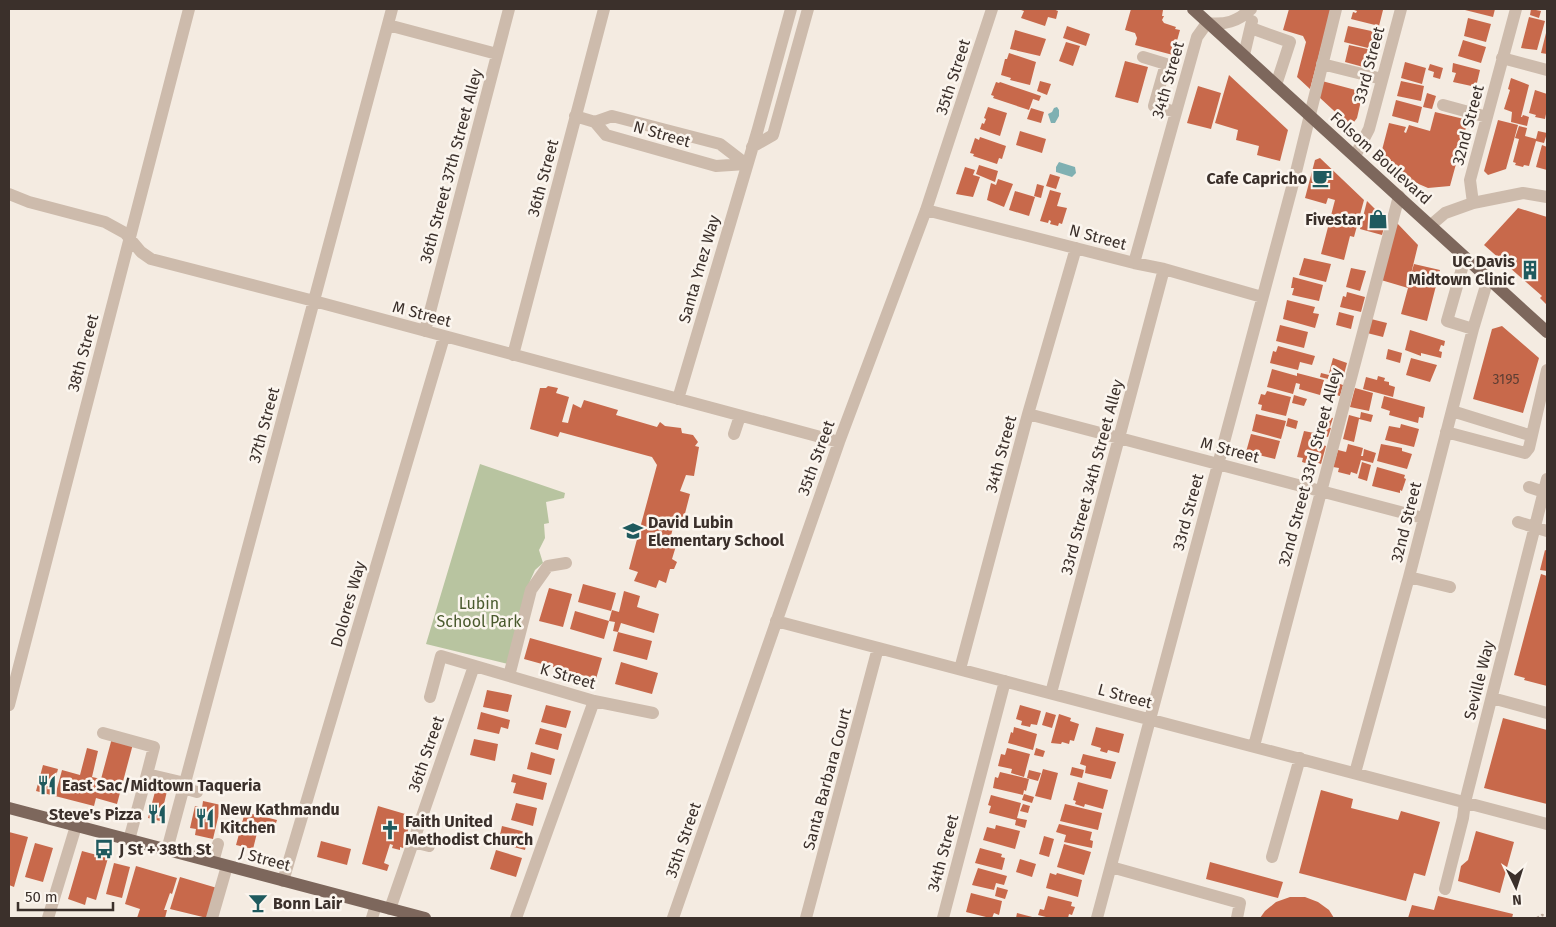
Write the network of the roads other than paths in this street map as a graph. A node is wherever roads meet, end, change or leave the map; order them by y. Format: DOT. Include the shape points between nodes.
graph roads {
  1 [pos="189,9"];
  2 [pos="392,9"];
  3 [pos="509,9"];
  4 [pos="604,9"];
  5 [pos="791,9"];
  6 [pos="808,9"];
  7 [pos="992,9"];
  8 [pos="1193,9"];
  9 [pos="1251,9"];
  10 [pos="1256,9"];
  11 [pos="1336,9"];
  12 [pos="1401,9"];
  13 [pos="1516,9"];
  14 [pos="1207,23"];
  15 [pos="388,25"];
  16 [pos="1251,28"];
  17 [pos="498,54"];
  18 [pos="1244,55"];
  19 [pos="1143,57"];
  20 [pos="1502,58"];
  21 [pos="1166,64"];
  22 [pos="1322,64"];
  23 [pos="1187,70"];
  24 [pos="1547,70"];
  25 [pos="1382,79"];
  26 [pos="1276,85"];
  27 [pos="1443,105"];
  28 [pos="1176,112"];
  29 [pos="1310,115"];
  30 [pos="575,116"];
  31 [pos="1487,117"];
  32 [pos="595,122"];
  33 [pos="752,147"];
  34 [pos="1355,156"];
  35 [pos="746,164"];
  36 [pos="9,194"];
  37 [pos="1399,196"];
  38 [pos="1547,197"];
  39 [pos="1473,202"];
  40 [pos="926,210"];
  41 [pos="1431,225"];
  42 [pos="130,239"];
  43 [pos="1076,248"];
  44 [pos="1465,258"];
  45 [pos="1134,264"];
  46 [pos="1164,269"];
  47 [pos="1488,279"];
  48 [pos="1262,297"];
  49 [pos="314,301"];
  50 [pos="1473,328"];
  51 [pos="425,331"];
  52 [pos="1547,332"];
  53 [pos="444,336"];
  54 [pos="513,355"];
  55 [pos="1547,370"];
  56 [pos="678,399"];
  57 [pos="1452,411"];
  58 [pos="1028,414"];
  59 [pos="740,416"];
  60 [pos="1446,432"];
  61 [pos="734,434"];
  62 [pos="1119,438"];
  63 [pos="1531,438"];
  64 [pos="839,442"];
  65 [pos="1217,464"];
  66 [pos="1530,487"];
  67 [pos="1546,488"];
  68 [pos="1321,490"];
  69 [pos="1423,518"];
  70 [pos="1518,522"];
  71 [pos="1535,527"];
  72 [pos="1547,531"];
  73 [pos="566,563"];
  74 [pos="1409,577"];
  75 [pos="1450,587"];
  76 [pos="776,621"];
  77 [pos="878,648"];
  78 [pos="474,666"];
  79 [pos="960,669"];
  80 [pos="510,676"];
  81 [pos="1005,681"];
  82 [pos="1052,693"];
  83 [pos="430,697"];
  84 [pos="1492,698"];
  85 [pos="594,701"];
  86 [pos="9,705"];
  87 [pos="1547,712"];
  88 [pos="653,713"];
  89 [pos="1150,720"];
  90 [pos="103,733"];
  91 [pos="1254,746"];
  92 [pos="1300,758"];
  93 [pos="1355,773"];
  94 [pos="147,774"];
  95 [pos="184,786"];
  96 [pos="197,792"];
  97 [pos="1465,802"];
  98 [pos="9,808"];
  99 [pos="1547,824"];
  100 [pos="76,826"];
  101 [pos="129,840"];
  102 [pos="413,842"];
  103 [pos="218,844"];
  104 [pos="429,846"];
  105 [pos="167,850"];
  106 [pos="1272,857"];
  107 [pos="213,862"];
  108 [pos="227,866"];
  109 [pos="1111,867"];
  110 [pos="283,881"];
  111 [pos="1445,889"];
  112 [pos="376,905"];
  113 [pos="390,909"];
  114 [pos="48,918"];
  115 [pos="212,918"];
  116 [pos="372,918"];
  117 [pos="425,918"];
  118 [pos="516,918"];
  119 [pos="673,918"];
  120 [pos="806,918"];
  121 [pos="943,918"];
  122 [pos="1097,918"];
  123 [pos="1237,918"];
  1 -- 42 [label="street, 38th Street"];
  2 -- 15 [label="street, 37th Street"];
  3 -- 17 [label="street, 36th Street 37th Street Alley"];
  4 -- 30 [label="street, 36th Street"];
  5 -- 33 [label="street, Santa Ynez Way"];
  6 -- 33 [label="street" via="773,135"];
  7 -- 40 [label="street, 35th Street"];
  8 -- 14 [label="main road, Folsom Boulevard"];
  9 -- 14 [label="street" via="1232,22"];
  10 -- 16 [label="street"];
  11 -- 22 [label="street"];
  12 -- 25 [label="street, 33rd Street"];
  13 -- 20 [label="street, 32nd Street"];
  14 -- 18 [label="main road, Folsom Boulevard"];
  14 -- 23 [label="street, 34th Street" via="1197,37"];
  15 -- 17 [label="street"];
  15 -- 49 [label="street, 37th Street"];
  16 -- 18 [label="street"];
  16 -- 26 [label="street" via="1290,42"];
  17 -- 51 [label="street, 36th Street 37th Street Alley"];
  18 -- 26 [label="main road, Folsom Boulevard"];
  19 -- 21 [label="street"];
  20 -- 24 [label="street"];
  20 -- 31 [label="street, 32nd Street"];
  21 -- 23 [label="street"];
  21 -- 28 [label="street" via="1154,106"];
  22 -- 25 [label="street"];
  22 -- 29 [label="street"];
  23 -- 28 [label="street, 34th Street"];
  25 -- 34 [label="street, 33rd Street" via="1369,129"];
  26 -- 29 [label="main road, Folsom Boulevard"];
  27 -- 31 [label="street"];
  28 -- 45 [label="street, 34th Street"];
  29 -- 34 [label="main road, Folsom Boulevard"];
  29 -- 48 [label="street, 33rd Street"];
  30 -- 32 [label="street, N Street"];
  30 -- 54 [label="street, 36th Street"];
  31 -- 39 [label="street, 32nd Street" via="1470,180"];
  32 -- 35 [label="street, N Street" via="606,135 707,164"];
  32 -- 35 [label="street" via="612,116 720,144"];
  33 -- 35 [label="street, Santa Ynez Way"];
  34 -- 37 [label="main road, Folsom Boulevard"];
  35 -- 56 [label="street, Santa Ynez Way"];
  36 -- 42 [label="street, M Street" via="105,222"];
  37 -- 41 [label="main road, Folsom Boulevard"];
  37 -- 68 [label="street, 32nd Street 33rd Street Alley"];
  38 -- 39 [label="street" via="1523,193"];
  39 -- 41 [label="street" via="1445,213"];
  40 -- 43 [label="street, N Street"];
  40 -- 64 [label="street, 35th Street"];
  41 -- 44 [label="main road, Folsom Boulevard"];
  42 -- 49 [label="street, M Street" via="152,259"];
  42 -- 86 [label="street, 38th Street"];
  43 -- 45 [label="street, N Street"];
  43 -- 58 [label="street, 34th Street"];
  44 -- 47 [label="main road, Folsom Boulevard"];
  44 -- 50 [label="street" via="1447,322"];
  45 -- 46 [label="street, N Street"];
  46 -- 48 [label="street, N Street"];
  46 -- 62 [label="street, 33rd Street 34th Street Alley"];
  47 -- 50 [label="street, 32nd Street"];
  47 -- 52 [label="main road, Folsom Boulevard"];
  48 -- 65 [label="street, 33rd Street"];
  49 -- 51 [label="street, M Street"];
  49 -- 95 [label="street, 37th Street"];
  50 -- 57 [label="street, 32nd Street"];
  51 -- 53 [label="street, M Street"];
  53 -- 54 [label="street, M Street"];
  53 -- 110 [label="street, Dolores Way"];
  54 -- 56 [label="street, M Street"];
  55 -- 63 [label="street"];
  56 -- 59 [label="street, M Street"];
  57 -- 60 [label="street, 32nd Street"];
  57 -- 63 [label="street" via="1530,435"];
  58 -- 62 [label="street, M Street"];
  58 -- 79 [label="street, 34th Street"];
  59 -- 61 [label="street"];
  59 -- 64 [label="street, M Street"];
  60 -- 63 [label="street" via="1524,453"];
  60 -- 69 [label="street, 32nd Street"];
  62 -- 65 [label="street, M Street"];
  62 -- 82 [label="street, 33rd Street 34th Street Alley"];
  64 -- 76 [label="street, 35th Street"];
  65 -- 68 [label="street, M Street"];
  65 -- 89 [label="street, 33rd Street"];
  66 -- 67 [label="street"];
  67 -- 71 [label="street, Seville Way"];
  68 -- 69 [label="street, M Street"];
  68 -- 91 [label="street, 32nd Street 33rd Street Alley"];
  69 -- 74 [label="street, 32nd Street"];
  70 -- 71 [label="street"];
  71 -- 72 [label="street"];
  71 -- 84 [label="street, Seville Way"];
  73 -- 80 [label="street" via="548,566 531,590"];
  74 -- 75 [label="street"];
  74 -- 93 [label="street, 32nd Street"];
  76 -- 77 [label="street, L Street"];
  76 -- 119 [label="street, 35th Street"];
  77 -- 79 [label="street, L Street"];
  77 -- 120 [label="street, Santa Barbara Court"];
  78 -- 80 [label="street, K Street"];
  78 -- 83 [label="street, K Street" via="441,656"];
  78 -- 102 [label="street, 36th Street"];
  79 -- 81 [label="street, L Street"];
  80 -- 85 [label="street, K Street"];
  81 -- 82 [label="street, L Street"];
  81 -- 121 [label="street, 34th Street"];
  82 -- 89 [label="street, L Street"];
  84 -- 87 [label="street"];
  84 -- 97 [label="street, Seville Way"];
  85 -- 88 [label="street, K Street"];
  85 -- 118 [label="street"];
  89 -- 91 [label="street, L Street"];
  89 -- 109 [label="street, 33rd Street"];
  90 -- 94 [label="street" via="154,747"];
  91 -- 92 [label="street, L Street"];
  92 -- 93 [label="street, L Street"];
  92 -- 106 [label="street"];
  93 -- 97 [label="street, L Street"];
  94 -- 95 [label="street"];
  94 -- 101 [label="street"];
  95 -- 96 [label="street"];
  95 -- 105 [label="street, 37th Street"];
  97 -- 99 [label="street, L Street"];
  97 -- 111 [label="street, Seville Way" via="1464,818"];
  98 -- 100 [label="main road, J Street"];
  100 -- 101 [label="main road, J Street"];
  100 -- 114 [label="street"];
  101 -- 105 [label="main road, J Street"];
  102 -- 104 [label="street"];
  102 -- 113 [label="street, 36th Street"];
  103 -- 107 [label="street"];
  105 -- 107 [label="main road, J Street"];
  107 -- 108 [label="main road, J Street"];
  108 -- 110 [label="main road, J Street"];
  108 -- 115 [label="street"];
  109 -- 122 [label="street, 33rd Street"];
  109 -- 123 [label="street" via="1240,903"];
  110 -- 112 [label="main road, J Street"];
  112 -- 113 [label="main road, J Street"];
  112 -- 116 [label="street"];
  113 -- 117 [label="main road, J Street"];
}
